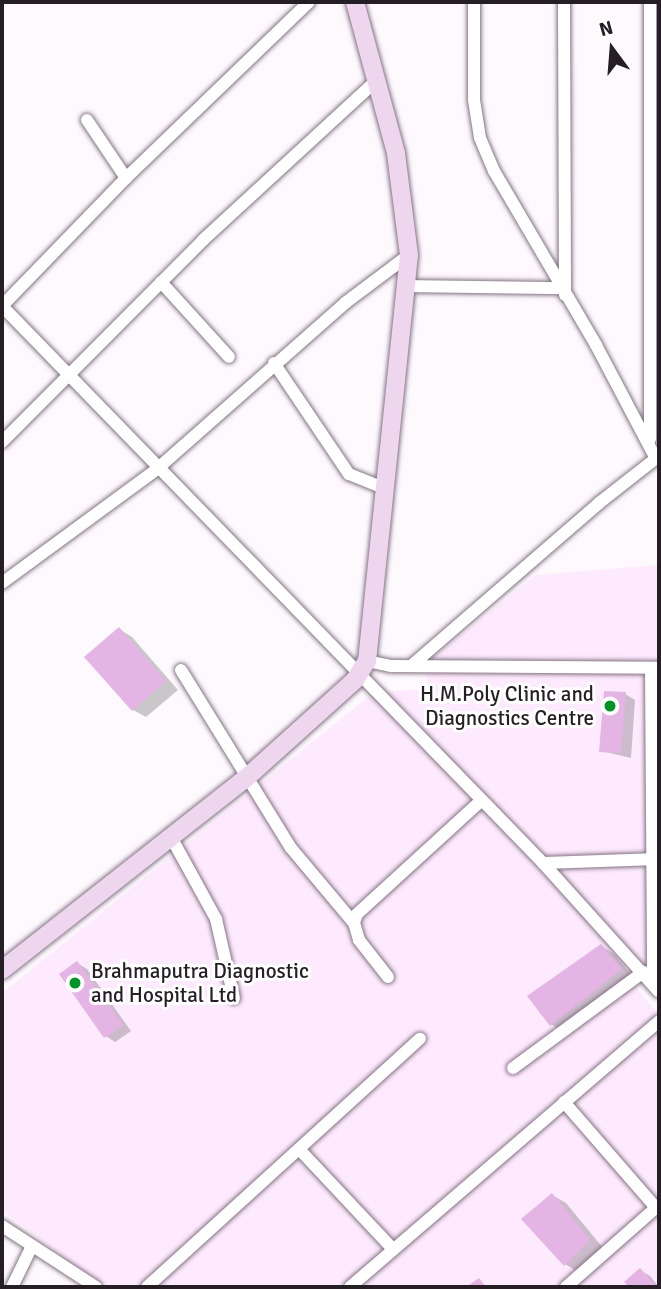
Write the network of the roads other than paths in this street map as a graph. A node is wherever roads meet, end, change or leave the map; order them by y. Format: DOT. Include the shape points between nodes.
graph roads {
  1 [pos="309,2"];
  2 [pos="355,2"];
  3 [pos="474,2"];
  4 [pos="564,2"];
  5 [pos="650,2"];
  6 [pos="377,80"];
  7 [pos="87,120"];
  8 [pos="126,178"];
  9 [pos="409,255"];
  10 [pos="161,282"];
  11 [pos="409,286"];
  12 [pos="563,292"];
  13 [pos="2,306"];
  14 [pos="654,318"];
  15 [pos="229,357"];
  16 [pos="274,363"];
  17 [pos="67,377"];
  18 [pos="650,441"];
  19 [pos="2,442"];
  20 [pos="658,458"];
  21 [pos="157,469"];
  22 [pos="386,489"];
  23 [pos="2,583"];
  24 [pos="411,666"];
  25 [pos="363,667"];
  26 [pos="655,668"];
  27 [pos="181,670"];
  28 [pos="249,776"];
  29 [pos="482,800"];
  30 [pos="171,837"];
  31 [pos="655,859"];
  32 [pos="543,863"];
  33 [pos="354,923"];
  34 [pos="2,970"];
  35 [pos="643,972"];
  36 [pos="388,977"];
  37 [pos="656,988"];
  38 [pos="234,998"];
  39 [pos="659,1021"];
  40 [pos="420,1040"];
  41 [pos="513,1068"];
  42 [pos="564,1102"];
  43 [pos="299,1149"];
  44 [pos="658,1206"];
  45 [pos="2,1226"];
  46 [pos="31,1248"];
  47 [pos="393,1249"];
  48 [pos="12,1287"];
  49 [pos="96,1287"];
  50 [pos="147,1287"];
  51 [pos="350,1287"];
  52 [pos="566,1287"];
  1 -- 8 [label="street"];
  2 -- 6 [label="main road"];
  3 -- 12 [label="street" via="474,100 480,138"];
  4 -- 12 [label="street"];
  5 -- 14 [label="street"];
  6 -- 9 [label="main road" via="396,153"];
  6 -- 10 [label="street"];
  7 -- 8 [label="street"];
  8 -- 13 [label="street"];
  9 -- 11 [label="main road"];
  9 -- 16 [label="street"];
  10 -- 15 [label="street"];
  10 -- 17 [label="street"];
  11 -- 12 [label="street"];
  11 -- 22 [label="main road"];
  12 -- 18 [label="street"];
  13 -- 17 [label="street"];
  14 -- 18 [label="street"];
  16 -- 21 [label="street"];
  16 -- 22 [label="street" via="349,474"];
  17 -- 19 [label="street"];
  17 -- 21 [label="street"];
  18 -- 20 [label="street"];
  20 -- 24 [label="street" via="598,503"];
  21 -- 23 [label="street"];
  21 -- 25 [label="street"];
  22 -- 25 [label="main road"];
  24 -- 25 [label="street"];
  24 -- 26 [label="street"];
  25 -- 28 [label="main road"];
  25 -- 29 [label="street"];
  26 -- 31 [label="street"];
  27 -- 28 [label="street"];
  28 -- 30 [label="main road"];
  28 -- 33 [label="street" via="292,848"];
  29 -- 32 [label="street"];
  29 -- 33 [label="street" via="364,906"];
  30 -- 34 [label="main road"];
  30 -- 38 [label="street" via="216,919"];
  31 -- 32 [label="street"];
  31 -- 37 [label="street"];
  32 -- 35 [label="street"];
  33 -- 36 [label="street" via="359,940"];
  35 -- 37 [label="street"];
  35 -- 41 [label="street"];
  39 -- 42 [label="street"];
  40 -- 43 [label="street"];
  42 -- 44 [label="street"];
  42 -- 47 [label="street"];
  43 -- 47 [label="street"];
  43 -- 50 [label="street"];
  44 -- 52 [label="street"];
  45 -- 46 [label="street"];
  46 -- 48 [label="street"];
  46 -- 49 [label="street"];
  47 -- 51 [label="street"];
}
